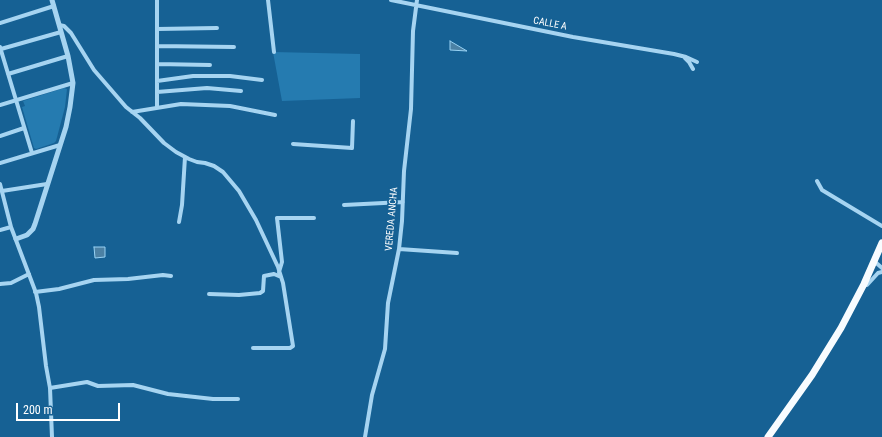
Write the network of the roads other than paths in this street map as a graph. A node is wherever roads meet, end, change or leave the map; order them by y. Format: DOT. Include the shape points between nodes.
graph roads {
  1 [pos="52,0"];
  2 [pos="157,0"];
  3 [pos="268,0"];
  4 [pos="391,0"];
  5 [pos="417,0"];
  6 [pos="416,5"];
  7 [pos="54,6"];
  8 [pos="0,23"];
  9 [pos="59,26"];
  10 [pos="217,28"];
  11 [pos="157,29"];
  12 [pos="61,32"];
  13 [pos="157,46"];
  14 [pos="234,46"];
  15 [pos="0,48"];
  16 [pos="274,52"];
  17 [pos="68,56"];
  18 [pos="681,56"];
  19 [pos="2,61"];
  20 [pos="697,62"];
  21 [pos="157,64"];
  22 [pos="210,65"];
  23 [pos="693,69"];
  24 [pos="8,74"];
  25 [pos="262,80"];
  26 [pos="157,81"];
  27 [pos="72,83"];
  28 [pos="157,92"];
  29 [pos="241,92"];
  30 [pos="16,100"];
  31 [pos="0,105"];
  32 [pos="157,108"];
  33 [pos="132,112"];
  34 [pos="275,115"];
  35 [pos="353,121"];
  36 [pos="24,128"];
  37 [pos="0,136"];
  38 [pos="293,144"];
  39 [pos="60,145"];
  40 [pos="32,153"];
  41 [pos="185,157"];
  42 [pos="0,163"];
  43 [pos="817,181"];
  44 [pos="0,184"];
  45 [pos="47,184"];
  46 [pos="2,191"];
  47 [pos="403,202"];
  48 [pos="344,205"];
  49 [pos="314,218"];
  50 [pos="179,222"];
  51 [pos="882,226"];
  52 [pos="11,227"];
  53 [pos="0,230"];
  54 [pos="16,239"];
  55 [pos="882,243"];
  56 [pos="399,249"];
  57 [pos="457,253"];
  58 [pos="874,261"];
  59 [pos="882,268"];
  60 [pos="279,272"];
  61 [pos="882,272"];
  62 [pos="29,274"];
  63 [pos="171,276"];
  64 [pos="281,277"];
  65 [pos="0,284"];
  66 [pos="35,292"];
  67 [pos="210,294"];
  68 [pos="847,318"];
  69 [pos="253,348"];
  70 [pos="50,388"];
  71 [pos="238,399"];
  72 [pos="52,437"];
  73 [pos="365,437"];
  74 [pos="768,437"];
  1 -- 7 [label="street"];
  2 -- 11 [label="street"];
  3 -- 16 [label="street"];
  4 -- 6 [label="street, CALLE A"];
  5 -- 6 [label="street, VEREDA ANCHA"];
  6 -- 18 [label="street, CALLE A"];
  6 -- 47 [label="street, VEREDA ANCHA"];
  7 -- 8 [label="street"];
  7 -- 9 [label="street"];
  9 -- 12 [label="street"];
  9 -- 33 [label="street" via="64,26 71,33 94,70"];
  10 -- 11 [label="street"];
  11 -- 13 [label="street"];
  12 -- 15 [label="street"];
  12 -- 17 [label="street"];
  13 -- 14 [label="street"];
  13 -- 21 [label="street"];
  15 -- 19 [label="street"];
  17 -- 24 [label="street"];
  17 -- 27 [label="street"];
  18 -- 20 [label="street, CALLE A"];
  18 -- 23 [label="street" via="690,62"];
  19 -- 24 [label="street"];
  21 -- 22 [label="street"];
  21 -- 26 [label="street"];
  24 -- 30 [label="street"];
  25 -- 26 [label="street" via="230,76 193,76"];
  26 -- 28 [label="street"];
  27 -- 30 [label="street"];
  27 -- 39 [label="street" via="70,107"];
  28 -- 29 [label="street" via="207,88"];
  28 -- 32 [label="street"];
  30 -- 31 [label="street"];
  30 -- 36 [label="street"];
  32 -- 33 [label="street"];
  32 -- 34 [label="street" via="181,104 230,106"];
  33 -- 41 [label="street" via="164,143"];
  35 -- 38 [label="street" via="352,148"];
  36 -- 37 [label="street"];
  36 -- 40 [label="street"];
  39 -- 40 [label="street"];
  39 -- 45 [label="street"];
  40 -- 42 [label="street"];
  41 -- 50 [label="street"];
  41 -- 60 [label="street" via="214,166 223,172 239,191 256,220"];
  43 -- 51 [label="street" via="822,190"];
  44 -- 46 [label="street"];
  45 -- 46 [label="street"];
  45 -- 54 [label="street" via="33,228 27,235"];
  46 -- 52 [label="street"];
  47 -- 48 [label="street"];
  47 -- 56 [label="street, VEREDA ANCHA"];
  49 -- 60 [label="street" via="277,218 282,262"];
  52 -- 53 [label="street"];
  52 -- 54 [label="street"];
  54 -- 62 [label="street"];
  55 -- 58 [label="highway"];
  56 -- 57 [label="street"];
  56 -- 73 [label="street, VEREDA ANCHA" via="388,303 384,350 372,395"];
  58 -- 59 [label="street"];
  58 -- 68 [label="highway"];
  60 -- 64 [label="street"];
  61 -- 68 [label="street" via="868,283"];
  62 -- 65 [label="street" via="11,283"];
  62 -- 66 [label="street"];
  63 -- 66 [label="street" via="94,280"];
  64 -- 67 [label="street" via="274,274 264,276 263,290 260,294"];
  64 -- 69 [label="street" via="293,346"];
  66 -- 70 [label="street"];
  68 -- 74 [label="highway"];
  70 -- 71 [label="street" via="88,382 98,386 133,385 168,394"];
  70 -- 72 [label="street"];
}
